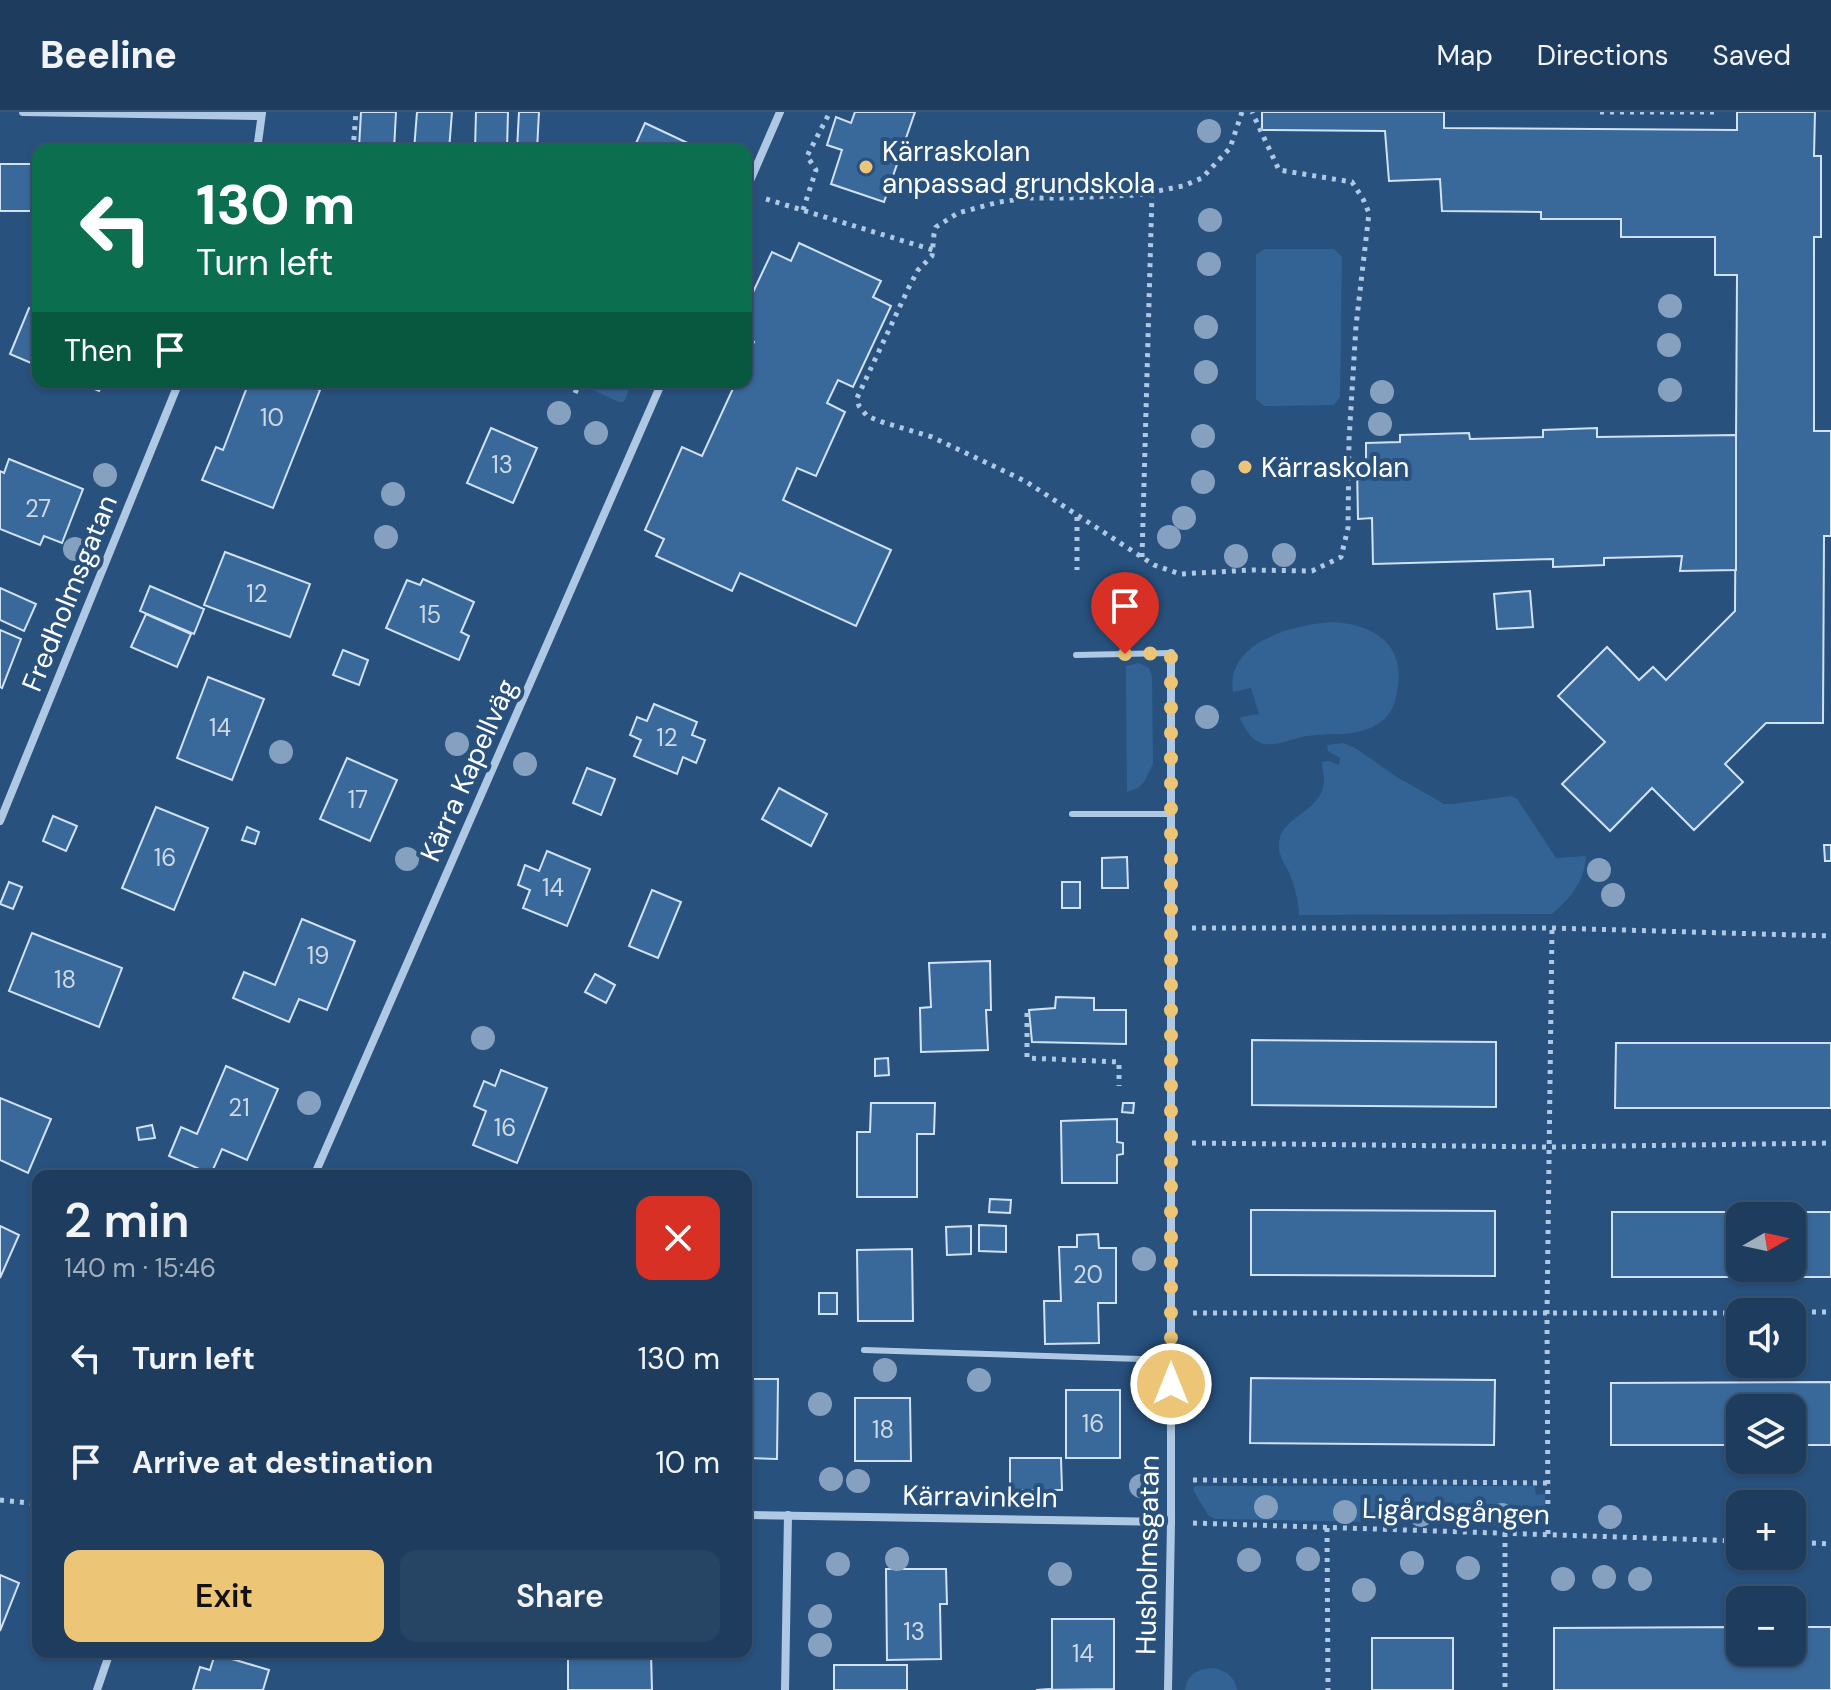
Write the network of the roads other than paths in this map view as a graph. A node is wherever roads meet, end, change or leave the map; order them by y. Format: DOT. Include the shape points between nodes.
graph roads {
  1 [pos="23,112"];
  2 [pos="780,112"];
  3 [pos="262,114"];
  4 [pos="258,144"];
  5 [pos="752,176"];
  6 [pos="177,388"];
  7 [pos="659,388"];
  8 [pos="1171,653"];
  9 [pos="1076,655"];
  10 [pos="1072,814"];
  11 [pos="1172,814"];
  12 [pos="0,821"];
  13 [pos="317,1170"];
  14 [pos="864,1350"];
  15 [pos="1171,1360"];
  16 [pos="752,1515"];
  17 [pos="788,1515"];
  18 [pos="1171,1522"];
  19 [pos="108,1658"];
  20 [pos="97,1690"];
  21 [pos="785,1690"];
  22 [pos="1168,1690"];
  1 -- 3 [label="street"];
  2 -- 5 [label="street"];
  3 -- 4 [label="street"];
  6 -- 12 [label="street, Fredholmsgatan"];
  7 -- 13 [label="street, Kärra Kapellväg"];
  8 -- 9 [label="lane"];
  8 -- 11 [label="street, Husholmsgatan"];
  10 -- 11 [label="lane"];
  11 -- 15 [label="street, Husholmsgatan"];
  14 -- 15 [label="lane"];
  15 -- 18 [label="street, Husholmsgatan"];
  16 -- 17 [label="street, Kärravinkeln"];
  17 -- 18 [label="street, Kärravinkeln"];
  17 -- 21 [label="street"];
  18 -- 22 [label="street, Husholmsgatan"];
  19 -- 20 [label="street"];
}
